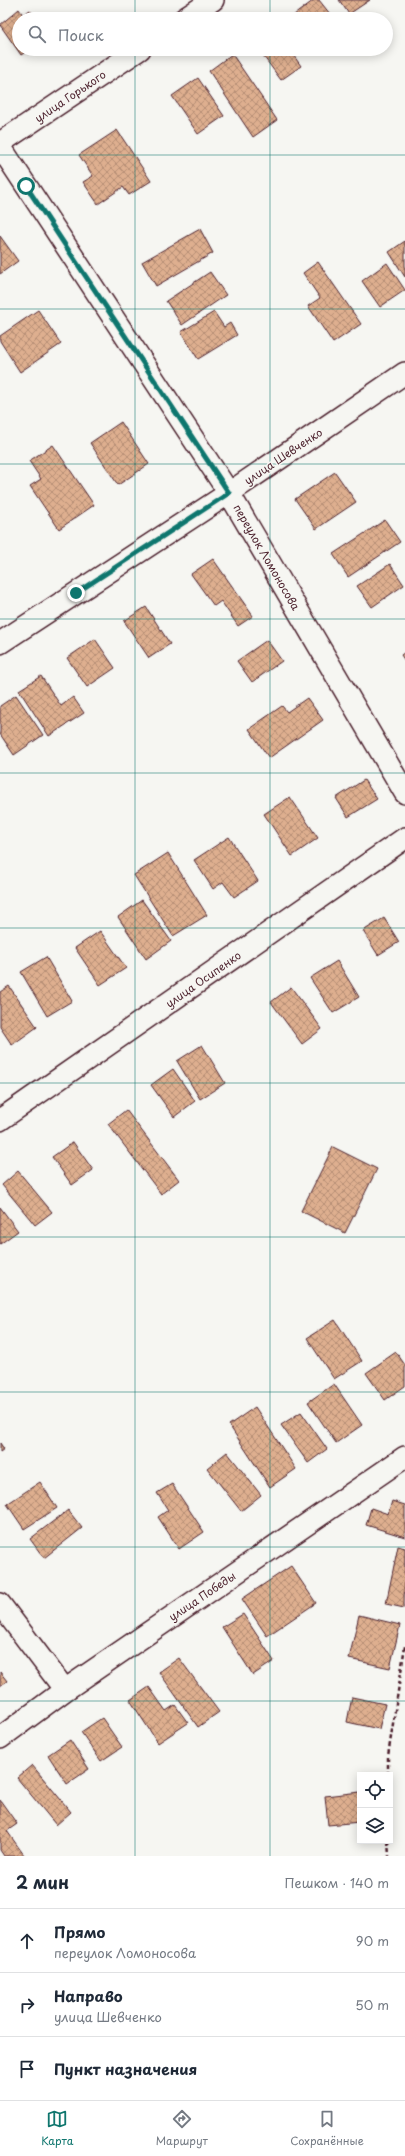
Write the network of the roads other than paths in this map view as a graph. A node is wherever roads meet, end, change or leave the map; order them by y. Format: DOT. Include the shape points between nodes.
graph roads {
  1 [pos="212,0"];
  2 [pos="194,12"];
  3 [pos="130,56"];
  4 [pos="0,145"];
  5 [pos="405,373"];
  6 [pos="229,493"];
  7 [pos="0,644"];
  8 [pos="405,794"];
  9 [pos="405,838"];
  10 [pos="0,1120"];
  11 [pos="405,1457"];
  12 [pos="0,1604"];
  13 [pos="65,1690"];
  14 [pos="0,1738"];
  1 -- 2 [label="street"];
  3 -- 4 [label="street, улица Горького"];
  4 -- 6 [label="street, переулок Ломоносова"];
  5 -- 6 [label="street, улица Шевченко"];
  6 -- 7 [label="street, улица Шевченко"];
  6 -- 8 [label="street, переулок Ломоносова"];
  9 -- 10 [label="street, улица Осипенко"];
  11 -- 13 [label="street, улица Победы"];
  12 -- 13 [label="street"];
  13 -- 14 [label="street, улица Победы"];
}
